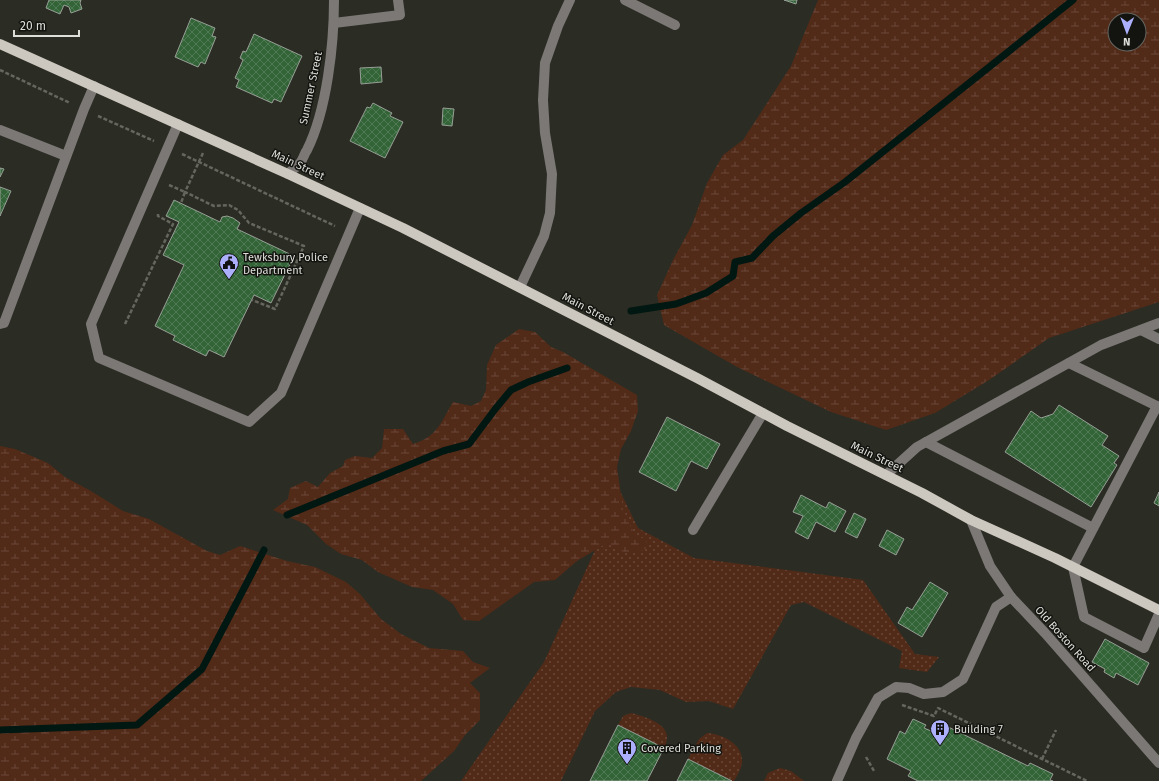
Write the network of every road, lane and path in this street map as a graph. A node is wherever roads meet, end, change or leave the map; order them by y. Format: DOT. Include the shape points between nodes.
graph roads {
  1 [pos="334,0"];
  2 [pos="398,0"];
  3 [pos="570,0"];
  4 [pos="625,0"];
  5 [pos="334,23"];
  6 [pos="675,25"];
  7 [pos="0,44"];
  8 [pos="94,86"];
  9 [pos="178,124"];
  10 [pos="0,130"];
  11 [pos="209,138"];
  12 [pos="66,156"];
  13 [pos="288,174"];
  14 [pos="167,191"];
  15 [pos="185,192"];
  16 [pos="181,203"];
  17 [pos="360,208"];
  18 [pos="160,210"];
  19 [pos="520,287"];
  20 [pos="252,300"];
  21 [pos="1159,323"];
  22 [pos="0,324"];
  23 [pos="125,324"];
  24 [pos="1141,330"];
  25 [pos="1159,339"];
  26 [pos="1069,363"];
  27 [pos="1158,406"];
  28 [pos="763,413"];
  29 [pos="926,442"];
  30 [pos="886,475"];
  31 [pos="971,520"];
  32 [pos="1093,528"];
  33 [pos="693,530"];
  34 [pos="1073,567"];
  35 [pos="1011,597"];
  36 [pos="1159,610"];
  37 [pos="1159,614"];
  38 [pos="897,703"];
  39 [pos="1056,730"];
  40 [pos="868,751"];
  41 [pos="1042,759"];
  42 [pos="1159,763"];
  43 [pos="874,771"];
  44 [pos="837,781"];
  45 [pos="1087,781"];
  1 -- 5 [label="street, Summer Street"];
  2 -- 5 [label="street" via="400,15"];
  3 -- 19 [label="street" via="545,63 545,133 552,174 550,212 544,236"];
  4 -- 6 [label="street"];
  5 -- 13 [label="street, Summer Street" via="326,84 311,141 300,163"];
  7 -- 8 [label="main road, Main Street"];
  8 -- 9 [label="main road, Main Street"];
  8 -- 12 [label="street"];
  9 -- 11 [label="main road, Main Street"];
  9 -- 17 [label="street" via="91,324 98,358 249,422 281,393"];
  10 -- 12 [label="street"];
  11 -- 13 [label="main road, Main Street"];
  11 -- 15 [label="path"];
  12 -- 22 [label="street" via="4,323"];
  13 -- 17 [label="main road, Main Street"];
  14 -- 15 [label="path" via="169,185"];
  15 -- 16 [label="path"];
  15 -- 20 [label="path" via="214,206 229,206 238,210 250,222 304,246 275,309"];
  17 -- 19 [label="main road, Main Street"];
  18 -- 23 [label="path" via="158,216 173,224"];
  19 -- 28 [label="main road, Main Street"];
  21 -- 24 [label="street"];
  24 -- 25 [label="street"];
  24 -- 26 [label="street" via="1101,345"];
  26 -- 27 [label="street"];
  26 -- 29 [label="street"];
  27 -- 32 [label="street"];
  28 -- 30 [label="main road, Main Street"];
  28 -- 33 [label="street"];
  29 -- 30 [label="street"];
  29 -- 32 [label="street"];
  30 -- 31 [label="main road, Main Street"];
  31 -- 34 [label="main road, Main Street"];
  31 -- 35 [label="street, Old Boston Road" via="990,566"];
  32 -- 34 [label="street"];
  34 -- 36 [label="main road, Main Street"];
  34 -- 37 [label="street" via="1084,617 1144,648"];
  35 -- 42 [label="street, Old Boston Road"];
  35 -- 44 [label="street" via="996,607 963,679 957,684 942,692 924,694 909,688 896,687 878,698 856,738"];
  38 -- 41 [label="path" via="934,716 938,708"];
  39 -- 41 [label="path"];
  40 -- 43 [label="path" via="865,757"];
  41 -- 45 [label="path"];
}
